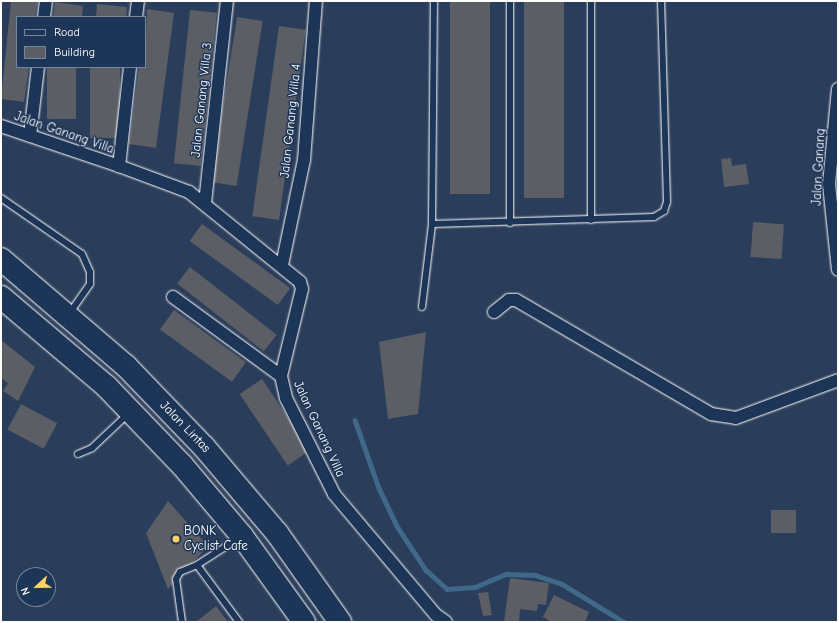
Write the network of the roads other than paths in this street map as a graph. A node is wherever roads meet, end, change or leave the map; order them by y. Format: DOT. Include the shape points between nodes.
graph roads {
  1 [pos="46,1"];
  2 [pos="138,1"];
  3 [pos="227,1"];
  4 [pos="316,1"];
  5 [pos="434,1"];
  6 [pos="510,1"];
  7 [pos="591,1"];
  8 [pos="661,1"];
  9 [pos="44,16"];
  10 [pos="136,16"];
  11 [pos="38,68"];
  12 [pos="130,68"];
  13 [pos="838,89"];
  14 [pos="1,126"];
  15 [pos="30,136"];
  16 [pos="119,166"];
  17 [pos="1,198"];
  18 [pos="205,203"];
  19 [pos="591,220"];
  20 [pos="510,223"];
  21 [pos="432,224"];
  22 [pos="1,259"];
  23 [pos="282,265"];
  24 [pos="838,270"];
  25 [pos="40,290"];
  26 [pos="1,297"];
  27 [pos="173,297"];
  28 [pos="422,307"];
  29 [pos="494,312"];
  30 [pos="69,314"];
  31 [pos="26,317"];
  32 [pos="281,376"];
  33 [pos="838,380"];
  34 [pos="130,412"];
  35 [pos="78,454"];
  36 [pos="242,536"];
  37 [pos="197,565"];
  38 [pos="182,622"];
  39 [pos="239,622"];
  40 [pos="304,622"];
  41 [pos="340,622"];
  42 [pos="446,622"];
  1 -- 9 [label="street"];
  2 -- 10 [label="street"];
  3 -- 18 [label="street, Jalan Ganang Villa 3"];
  4 -- 23 [label="street, Jalan Ganang Villa 4" via="304,160"];
  5 -- 21 [label="lane"];
  6 -- 20 [label="lane"];
  7 -- 19 [label="lane"];
  8 -- 19 [label="lane" via="667,207 654,217"];
  11 -- 15 [label="street"];
  12 -- 16 [label="street, Jalan Ganang Villa"];
  13 -- 24 [label="street, Jalan Ganang" via="829,184"];
  14 -- 15 [label="street, Jalan Ganang Villa"];
  15 -- 16 [label="street, Jalan Ganang Villa"];
  16 -- 18 [label="street, Jalan Ganang Villa" via="173,184"];
  17 -- 30 [label="lane" via="82,254 90,272 90,284"];
  18 -- 23 [label="street, Jalan Ganang Villa"];
  19 -- 20 [label="lane"];
  20 -- 21 [label="lane"];
  21 -- 28 [label="lane"];
  22 -- 25 [label="highway, Jalan Lintas"];
  23 -- 32 [label="street, Jalan Ganang Villa" via="300,282 302,289"];
  25 -- 30 [label="highway, Jalan Lintas"];
  25 -- 31 [label="highway" via="39,307"];
  26 -- 31 [label="highway"];
  27 -- 32 [label="street"];
  29 -- 33 [label="street" via="509,300 516,300 711,414 736,418"];
  30 -- 41 [label="highway, Jalan Lintas" via="126,366 239,485"];
  31 -- 34 [label="highway"];
  32 -- 42 [label="street, Jalan Ganang Villa" via="286,398 334,494 436,614"];
  34 -- 35 [label="lane" via="92,448"];
  34 -- 36 [label="highway" via="182,465"];
  36 -- 37 [label="lane"];
  36 -- 40 [label="highway"];
  37 -- 38 [label="lane" via="180,572 176,579"];
  37 -- 39 [label="lane"];
}
